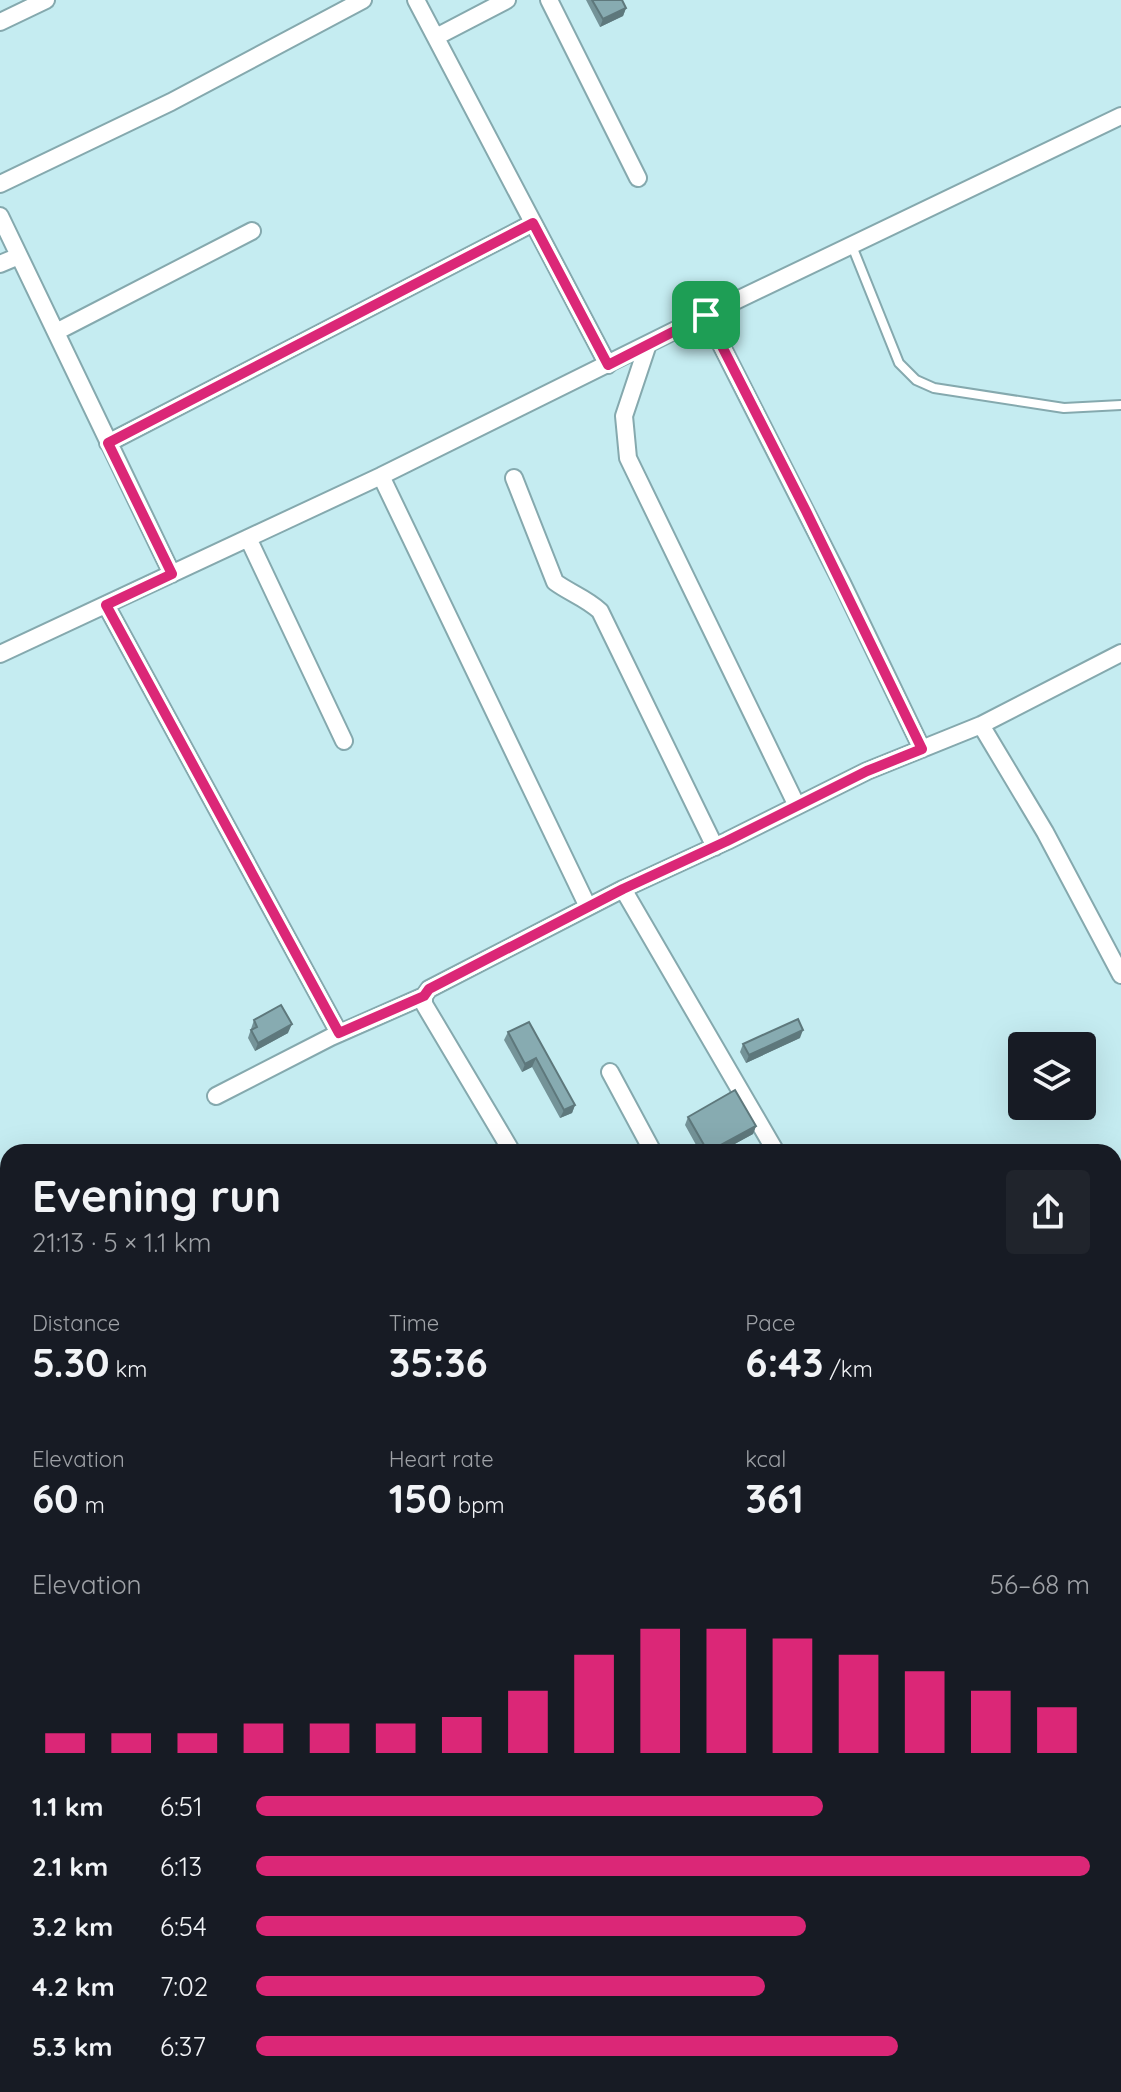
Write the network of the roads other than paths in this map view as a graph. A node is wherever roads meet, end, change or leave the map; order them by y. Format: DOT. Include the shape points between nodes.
graph roads {
  1 [pos="46,0"];
  2 [pos="363,0"];
  3 [pos="416,0"];
  4 [pos="507,0"];
  5 [pos="549,0"];
  6 [pos="0,22"];
  7 [pos="436,37"];
  8 [pos="1121,116"];
  9 [pos="638,178"];
  10 [pos="0,184"];
  11 [pos="0,216"];
  12 [pos="533,223"];
  13 [pos="252,231"];
  14 [pos="851,245"];
  15 [pos="19,256"];
  16 [pos="0,264"];
  17 [pos="706,315"];
  18 [pos="56,332"];
  19 [pos="648,344"];
  20 [pos="608,365"];
  21 [pos="1121,405"];
  22 [pos="108,443"];
  23 [pos="381,476"];
  24 [pos="514,478"];
  25 [pos="248,538"];
  26 [pos="172,574"];
  27 [pos="106,605"];
  28 [pos="1121,653"];
  29 [pos="0,654"];
  30 [pos="981,725"];
  31 [pos="344,741"];
  32 [pos="922,749"];
  33 [pos="797,806"];
  34 [pos="715,847"];
  35 [pos="623,889"];
  36 [pos="588,907"];
  37 [pos="1121,975"];
  38 [pos="424,996"];
  39 [pos="339,1033"];
  40 [pos="610,1072"];
  41 [pos="216,1096"];
  42 [pos="507,1144"];
  43 [pos="649,1144"];
  44 [pos="771,1144"];
  1 -- 6 [label="street"];
  2 -- 10 [label="street" via="171,102"];
  3 -- 7 [label="street"];
  4 -- 7 [label="street"];
  5 -- 9 [label="street"];
  7 -- 12 [label="street"];
  8 -- 14 [label="street"];
  11 -- 15 [label="street"];
  12 -- 20 [label="street"];
  12 -- 22 [label="street"];
  13 -- 18 [label="street"];
  14 -- 17 [label="street"];
  14 -- 21 [label="lane" via="899,363 916,380 934,388 1064,408"];
  15 -- 16 [label="street"];
  15 -- 18 [label="street"];
  17 -- 19 [label="street"];
  17 -- 32 [label="street"];
  18 -- 22 [label="street"];
  19 -- 20 [label="street"];
  19 -- 33 [label="street" via="624,416 628,458"];
  20 -- 23 [label="street"];
  22 -- 26 [label="street"];
  23 -- 25 [label="street"];
  23 -- 36 [label="street"];
  24 -- 34 [label="street" via="555,582 600,611"];
  25 -- 26 [label="street"];
  25 -- 31 [label="street"];
  26 -- 27 [label="street"];
  27 -- 29 [label="street"];
  27 -- 39 [label="street"];
  28 -- 30 [label="street"];
  30 -- 32 [label="street"];
  30 -- 37 [label="street"];
  32 -- 33 [label="street"];
  33 -- 34 [label="street"];
  34 -- 35 [label="street"];
  35 -- 36 [label="street"];
  35 -- 44 [label="street"];
  36 -- 38 [label="street"];
  38 -- 39 [label="street"];
  38 -- 42 [label="street"];
  39 -- 41 [label="street"];
  40 -- 43 [label="street"];
}
